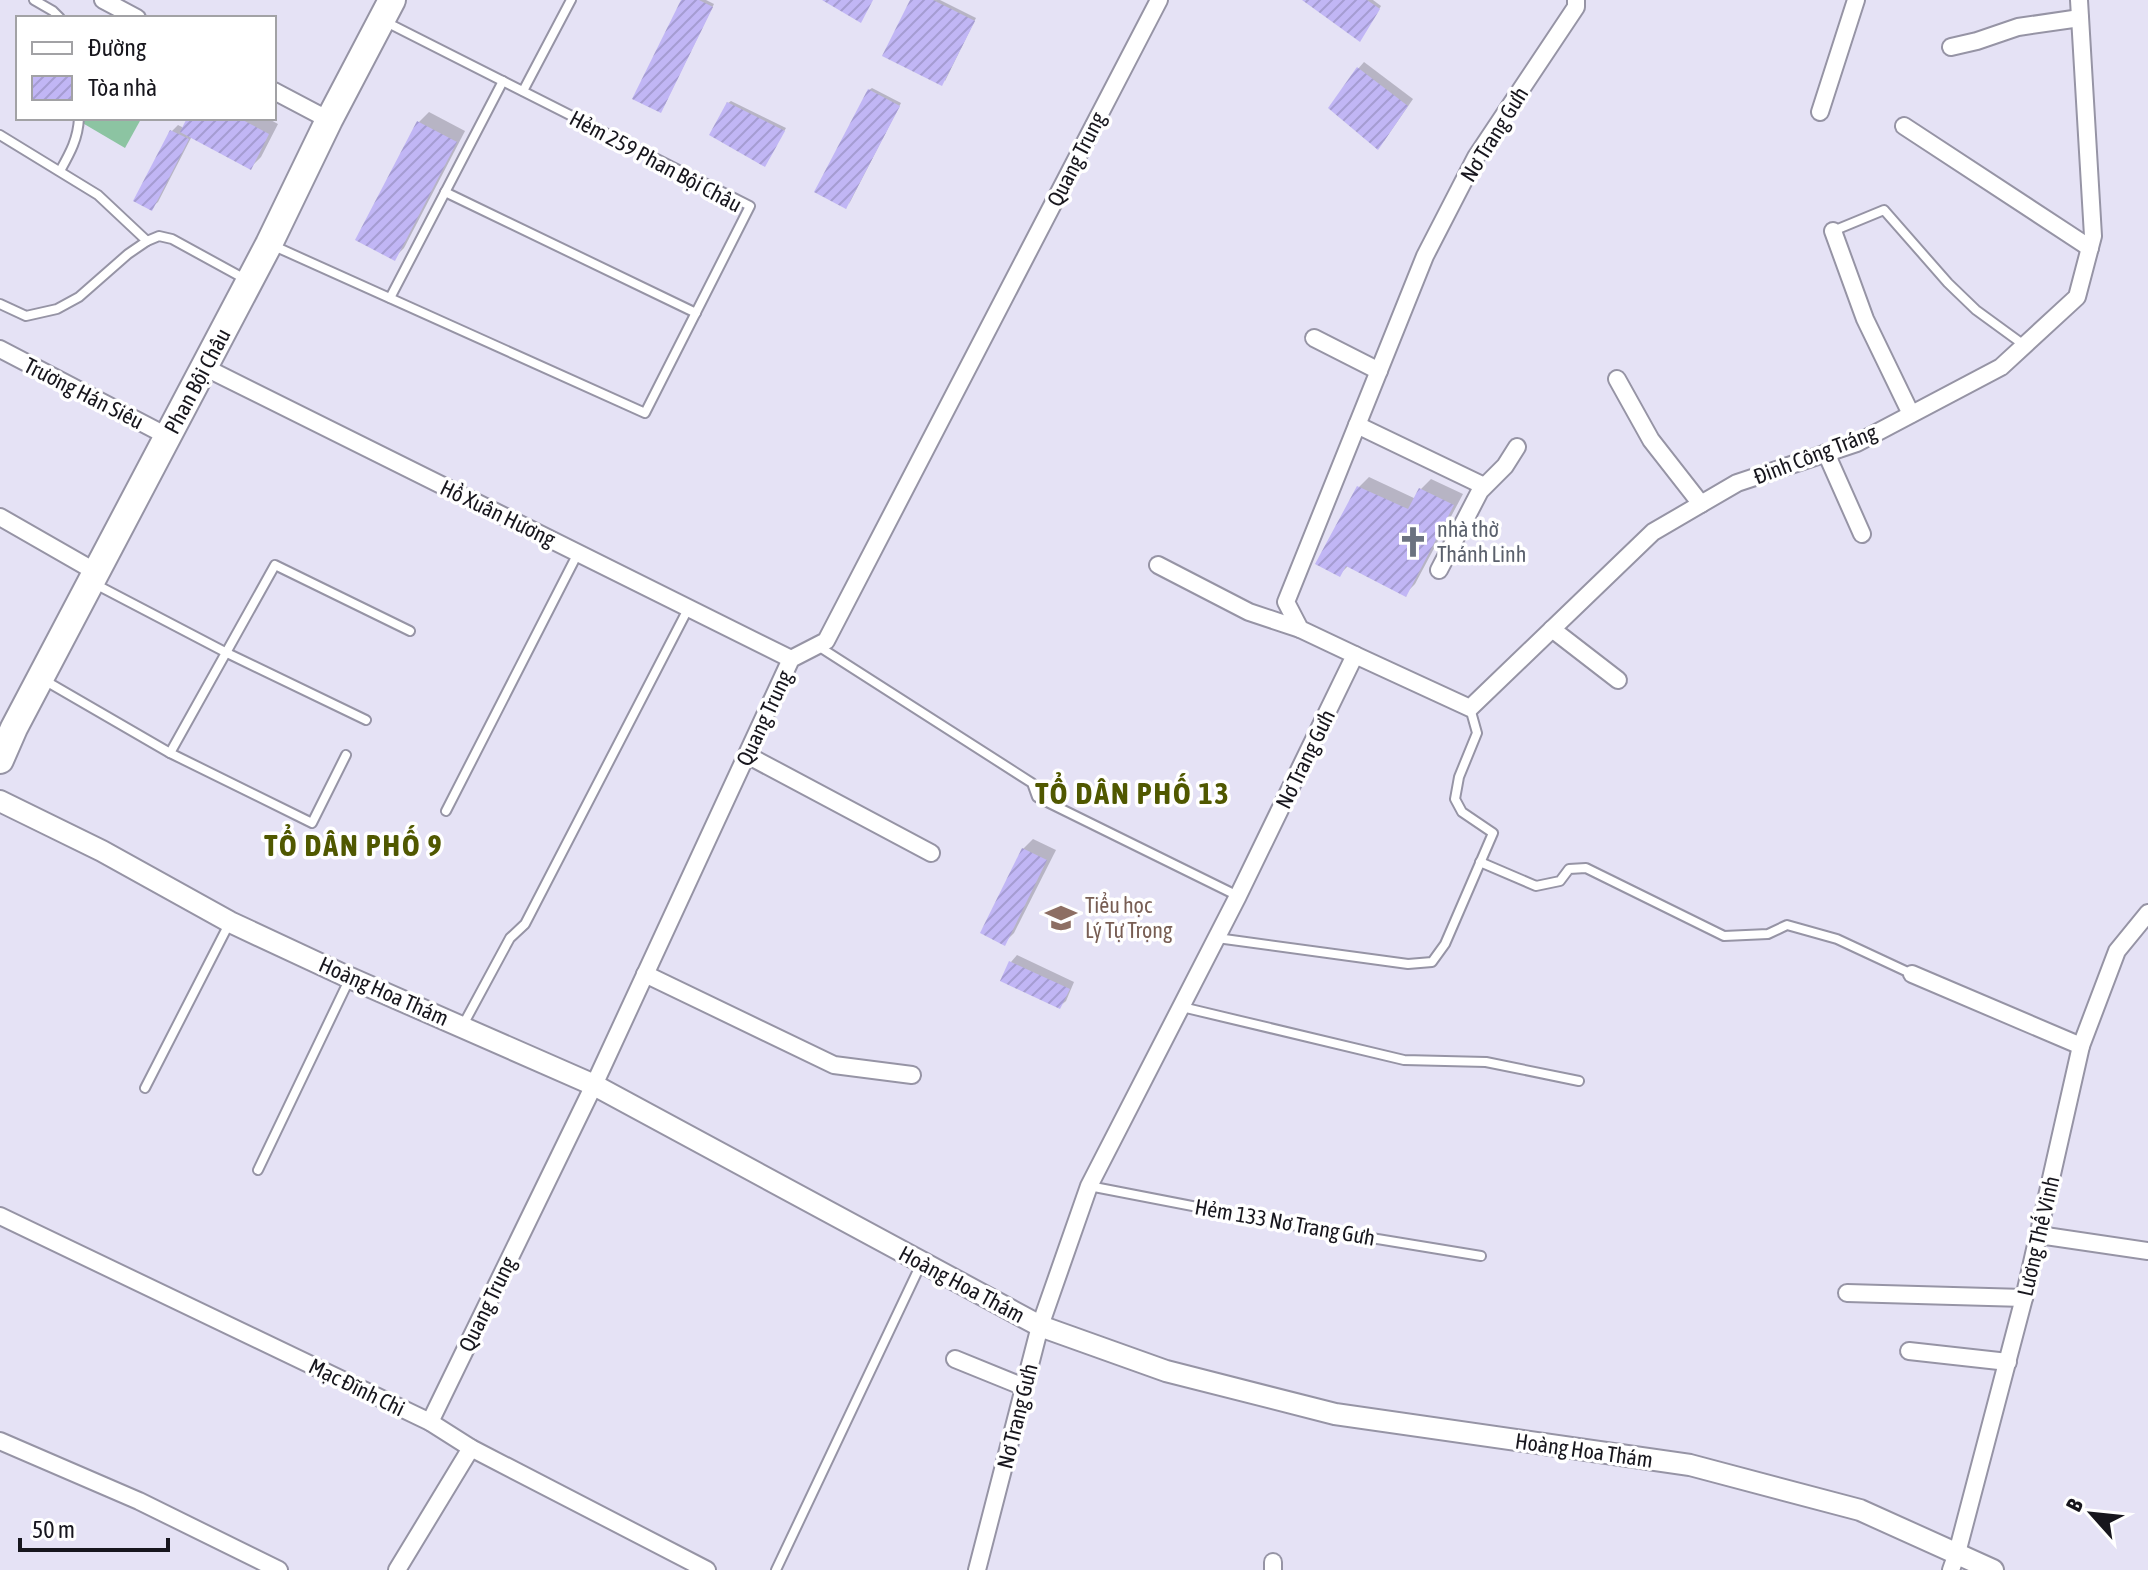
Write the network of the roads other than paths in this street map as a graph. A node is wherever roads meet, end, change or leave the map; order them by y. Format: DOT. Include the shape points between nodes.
graph roads {
  1 [pos="34,0"];
  2 [pos="103,0"];
  3 [pos="571,0"];
  4 [pos="1159,0"];
  5 [pos="1576,0"];
  6 [pos="1856,0"];
  7 [pos="2079,0"];
  8 [pos="386,10"];
  9 [pos="58,16"];
  10 [pos="133,16"];
  11 [pos="2080,18"];
  12 [pos="1951,47"];
  13 [pos="503,81"];
  14 [pos="523,91"];
  15 [pos="276,92"];
  16 [pos="1820,112"];
  17 [pos="79,120"];
  18 [pos="329,120"];
  19 [pos="1904,126"];
  20 [pos="0,135"];
  21 [pos="60,171"];
  22 [pos="445,192"];
  23 [pos="1833,231"];
  24 [pos="147,241"];
  25 [pos="269,244"];
  26 [pos="2090,248"];
  27 [pos="250,281"];
  28 [pos="390,298"];
  29 [pos="0,304"];
  30 [pos="696,313"];
  31 [pos="1314,338"];
  32 [pos="2024,345"];
  33 [pos="0,349"];
  34 [pos="204,367"];
  35 [pos="1379,371"];
  36 [pos="1617,379"];
  37 [pos="1911,414"];
  38 [pos="1357,425"];
  39 [pos="167,436"];
  40 [pos="1517,447"];
  41 [pos="1826,453"];
  42 [pos="1484,486"];
  43 [pos="1701,504"];
  44 [pos="0,517"];
  45 [pos="1862,534"];
  46 [pos="578,553"];
  47 [pos="1158,565"];
  48 [pos="1439,570"];
  49 [pos="93,577"];
  50 [pos="688,608"];
  51 [pos="1300,629"];
  52 [pos="1552,629"];
  53 [pos="410,631"];
  54 [pos="817,646"];
  55 [pos="227,653"];
  56 [pos="1355,655"];
  57 [pos="791,659"];
  58 [pos="40,677"];
  59 [pos="1618,680"];
  60 [pos="1470,708"];
  61 [pos="366,720"];
  62 [pos="170,753"];
  63 [pos="346,755"];
  64 [pos="747,755"];
  65 [pos="0,760"];
  66 [pos="0,801"];
  67 [pos="446,811"];
  68 [pos="931,853"];
  69 [pos="1480,862"];
  70 [pos="1238,896"];
  71 [pos="2148,913"];
  72 [pos="230,922"];
  73 [pos="1216,938"];
  74 [pos="645,974"];
  75 [pos="1912,974"];
  76 [pos="350,978"];
  77 [pos="1181,1007"];
  78 [pos="463,1026"];
  79 [pos="2081,1046"];
  80 [pos="912,1075"];
  81 [pos="1579,1081"];
  82 [pos="594,1085"];
  83 [pos="145,1088"];
  84 [pos="258,1170"];
  85 [pos="1089,1186"];
  86 [pos="0,1216"];
  87 [pos="2039,1235"];
  88 [pos="2148,1251"];
  89 [pos="1481,1256"];
  90 [pos="922,1262"];
  91 [pos="1847,1293"];
  92 [pos="2024,1298"];
  93 [pos="1040,1326"];
  94 [pos="1909,1351"];
  95 [pos="955,1359"];
  96 [pos="2008,1362"];
  97 [pos="1024,1387"];
  98 [pos="430,1422"];
  99 [pos="0,1441"];
  100 [pos="471,1448"];
  101 [pos="1954,1562"];
  102 [pos="279,1570"];
  103 [pos="397,1570"];
  104 [pos="707,1570"];
  105 [pos="776,1570"];
  106 [pos="977,1570"];
  107 [pos="1993,1570"];
  1 -- 9 [label="lane"];
  2 -- 10 [label="street"];
  3 -- 14 [label="lane"];
  4 -- 54 [label="street, Quang Trung" via="826,641"];
  5 -- 35 [label="street, Nơ Trang Gưh" via="1476,157 1425,256"];
  6 -- 16 [label="street"];
  7 -- 11 [label="street, Đinh Công Tráng"];
  8 -- 13 [label="lane, Hẻm 259 Phan Bội Châu"];
  8 -- 18 [label="main road, Phan Bội Châu"];
  11 -- 12 [label="street" via="2018,27"];
  11 -- 26 [label="street, Đinh Công Tráng"];
  13 -- 14 [label="lane, Hẻm 259 Phan Bội Châu"];
  13 -- 22 [label="lane"];
  14 -- 30 [label="lane, Hẻm 259 Phan Bội Châu" via="750,206"];
  15 -- 18 [label="street"];
  17 -- 21 [label="lane" via="73,148"];
  18 -- 25 [label="main road, Phan Bội Châu"];
  19 -- 26 [label="street"];
  20 -- 21 [label="lane"];
  21 -- 24 [label="lane" via="98,195"];
  22 -- 28 [label="lane"];
  22 -- 30 [label="lane"];
  23 -- 32 [label="lane" via="1884,210 1957,292"];
  23 -- 37 [label="street" via="1865,319"];
  24 -- 27 [label="lane" via="159,236 172,239"];
  24 -- 29 [label="lane" via="57,309 26,316"];
  25 -- 27 [label="main road, Phan Bội Châu"];
  25 -- 28 [label="lane, Hẻm 259 Phan Bội Châu"];
  26 -- 32 [label="street, Đinh Công Tráng" via="2077,297"];
  27 -- 34 [label="main road, Phan Bội Châu"];
  28 -- 30 [label="lane, Hẻm 259 Phan Bội Châu" via="645,413"];
  31 -- 35 [label="street"];
  32 -- 37 [label="street, Đinh Công Tráng" via="2001,367"];
  33 -- 39 [label="street, Trương Hán Siêu"];
  34 -- 39 [label="main road, Phan Bội Châu"];
  34 -- 46 [label="street, Hồ Xuân Hương"];
  35 -- 38 [label="street, Nơ Trang Gưh"];
  36 -- 43 [label="street" via="1651,440"];
  37 -- 41 [label="street, Đinh Công Tráng"];
  38 -- 42 [label="street"];
  38 -- 51 [label="street, Nơ Trang Gưh" via="1286,602"];
  39 -- 49 [label="main road, Phan Bội Châu"];
  40 -- 42 [label="street"];
  41 -- 43 [label="street, Đinh Công Tráng" via="1737,483"];
  41 -- 45 [label="street"];
  42 -- 48 [label="street"];
  43 -- 52 [label="street, Đinh Công Tráng" via="1653,532"];
  44 -- 49 [label="street"];
  46 -- 50 [label="street, Hồ Xuân Hương"];
  46 -- 67 [label="lane"];
  47 -- 51 [label="street" via="1249,612"];
  49 -- 55 [label="lane"];
  49 -- 58 [label="main road, Phan Bội Châu"];
  50 -- 57 [label="street, Hồ Xuân Hương"];
  50 -- 78 [label="lane" via="525,924 510,938"];
  51 -- 56 [label="street"];
  52 -- 59 [label="street"];
  52 -- 60 [label="street, Đinh Công Tráng"];
  53 -- 55 [label="lane" via="275,565"];
  54 -- 57 [label="street, Quang Trung"];
  54 -- 70 [label="lane" via="1032,783 1037,797"];
  55 -- 61 [label="lane"];
  55 -- 62 [label="lane"];
  56 -- 60 [label="street"];
  56 -- 70 [label="street, Nơ Trang Gưh"];
  57 -- 64 [label="street, Quang Trung"];
  58 -- 62 [label="lane"];
  58 -- 65 [label="main road, Phan Bội Châu" via="10,726"];
  60 -- 69 [label="lane" via="1477,733 1455,799 1462,812 1493,833"];
  62 -- 63 [label="lane" via="312,823"];
  64 -- 68 [label="street"];
  64 -- 74 [label="street, Quang Trung"];
  66 -- 72 [label="street, Hoàng Hoa Thám"];
  69 -- 73 [label="lane" via="1432,962 1408,964"];
  69 -- 75 [label="lane" via="1536,886 1560,881 1569,869 1586,868 1724,936 1768,934 1787,925 1837,939"];
  70 -- 73 [label="street, Nơ Trang Gưh"];
  71 -- 79 [label="street, Lương Thế Vinh" via="2117,951"];
  72 -- 76 [label="street, Hoàng Hoa Thám"];
  72 -- 83 [label="lane"];
  73 -- 77 [label="street, Nơ Trang Gưh"];
  74 -- 80 [label="street" via="834,1065"];
  74 -- 82 [label="street, Quang Trung"];
  75 -- 79 [label="street"];
  76 -- 78 [label="street, Hoàng Hoa Thám"];
  76 -- 84 [label="lane"];
  77 -- 81 [label="lane" via="1404,1060 1486,1062"];
  77 -- 85 [label="street, Nơ Trang Gưh"];
  78 -- 82 [label="street, Hoàng Hoa Thám"];
  79 -- 87 [label="street, Lương Thế Vinh"];
  82 -- 90 [label="street, Hoàng Hoa Thám"];
  82 -- 98 [label="street, Quang Trung"];
  85 -- 89 [label="lane, Hẻm 133 Nơ Trang Gưh"];
  85 -- 93 [label="street, Nơ Trang Gưh"];
  86 -- 98 [label="street, Mạc Đĩnh Chi"];
  87 -- 88 [label="street"];
  87 -- 92 [label="street, Lương Thế Vinh"];
  90 -- 93 [label="street, Hoàng Hoa Thám"];
  90 -- 105 [label="lane"];
  91 -- 92 [label="street"];
  92 -- 96 [label="street, Lương Thế Vinh"];
  93 -- 97 [label="street, Nơ Trang Gưh"];
  93 -- 101 [label="street, Hoàng Hoa Thám" via="1166,1371 1335,1414 1690,1465 1860,1510"];
  94 -- 96 [label="street"];
  95 -- 97 [label="street"];
  96 -- 101 [label="street, Lương Thế Vinh"];
  97 -- 106 [label="street, Nơ Trang Gưh"];
  98 -- 100 [label="street, Mạc Đĩnh Chi"];
  99 -- 102 [label="street"];
  100 -- 103 [label="street"];
  100 -- 104 [label="street, Mạc Đĩnh Chi"];
  101 -- 107 [label="street, Hoàng Hoa Thám"];
}
